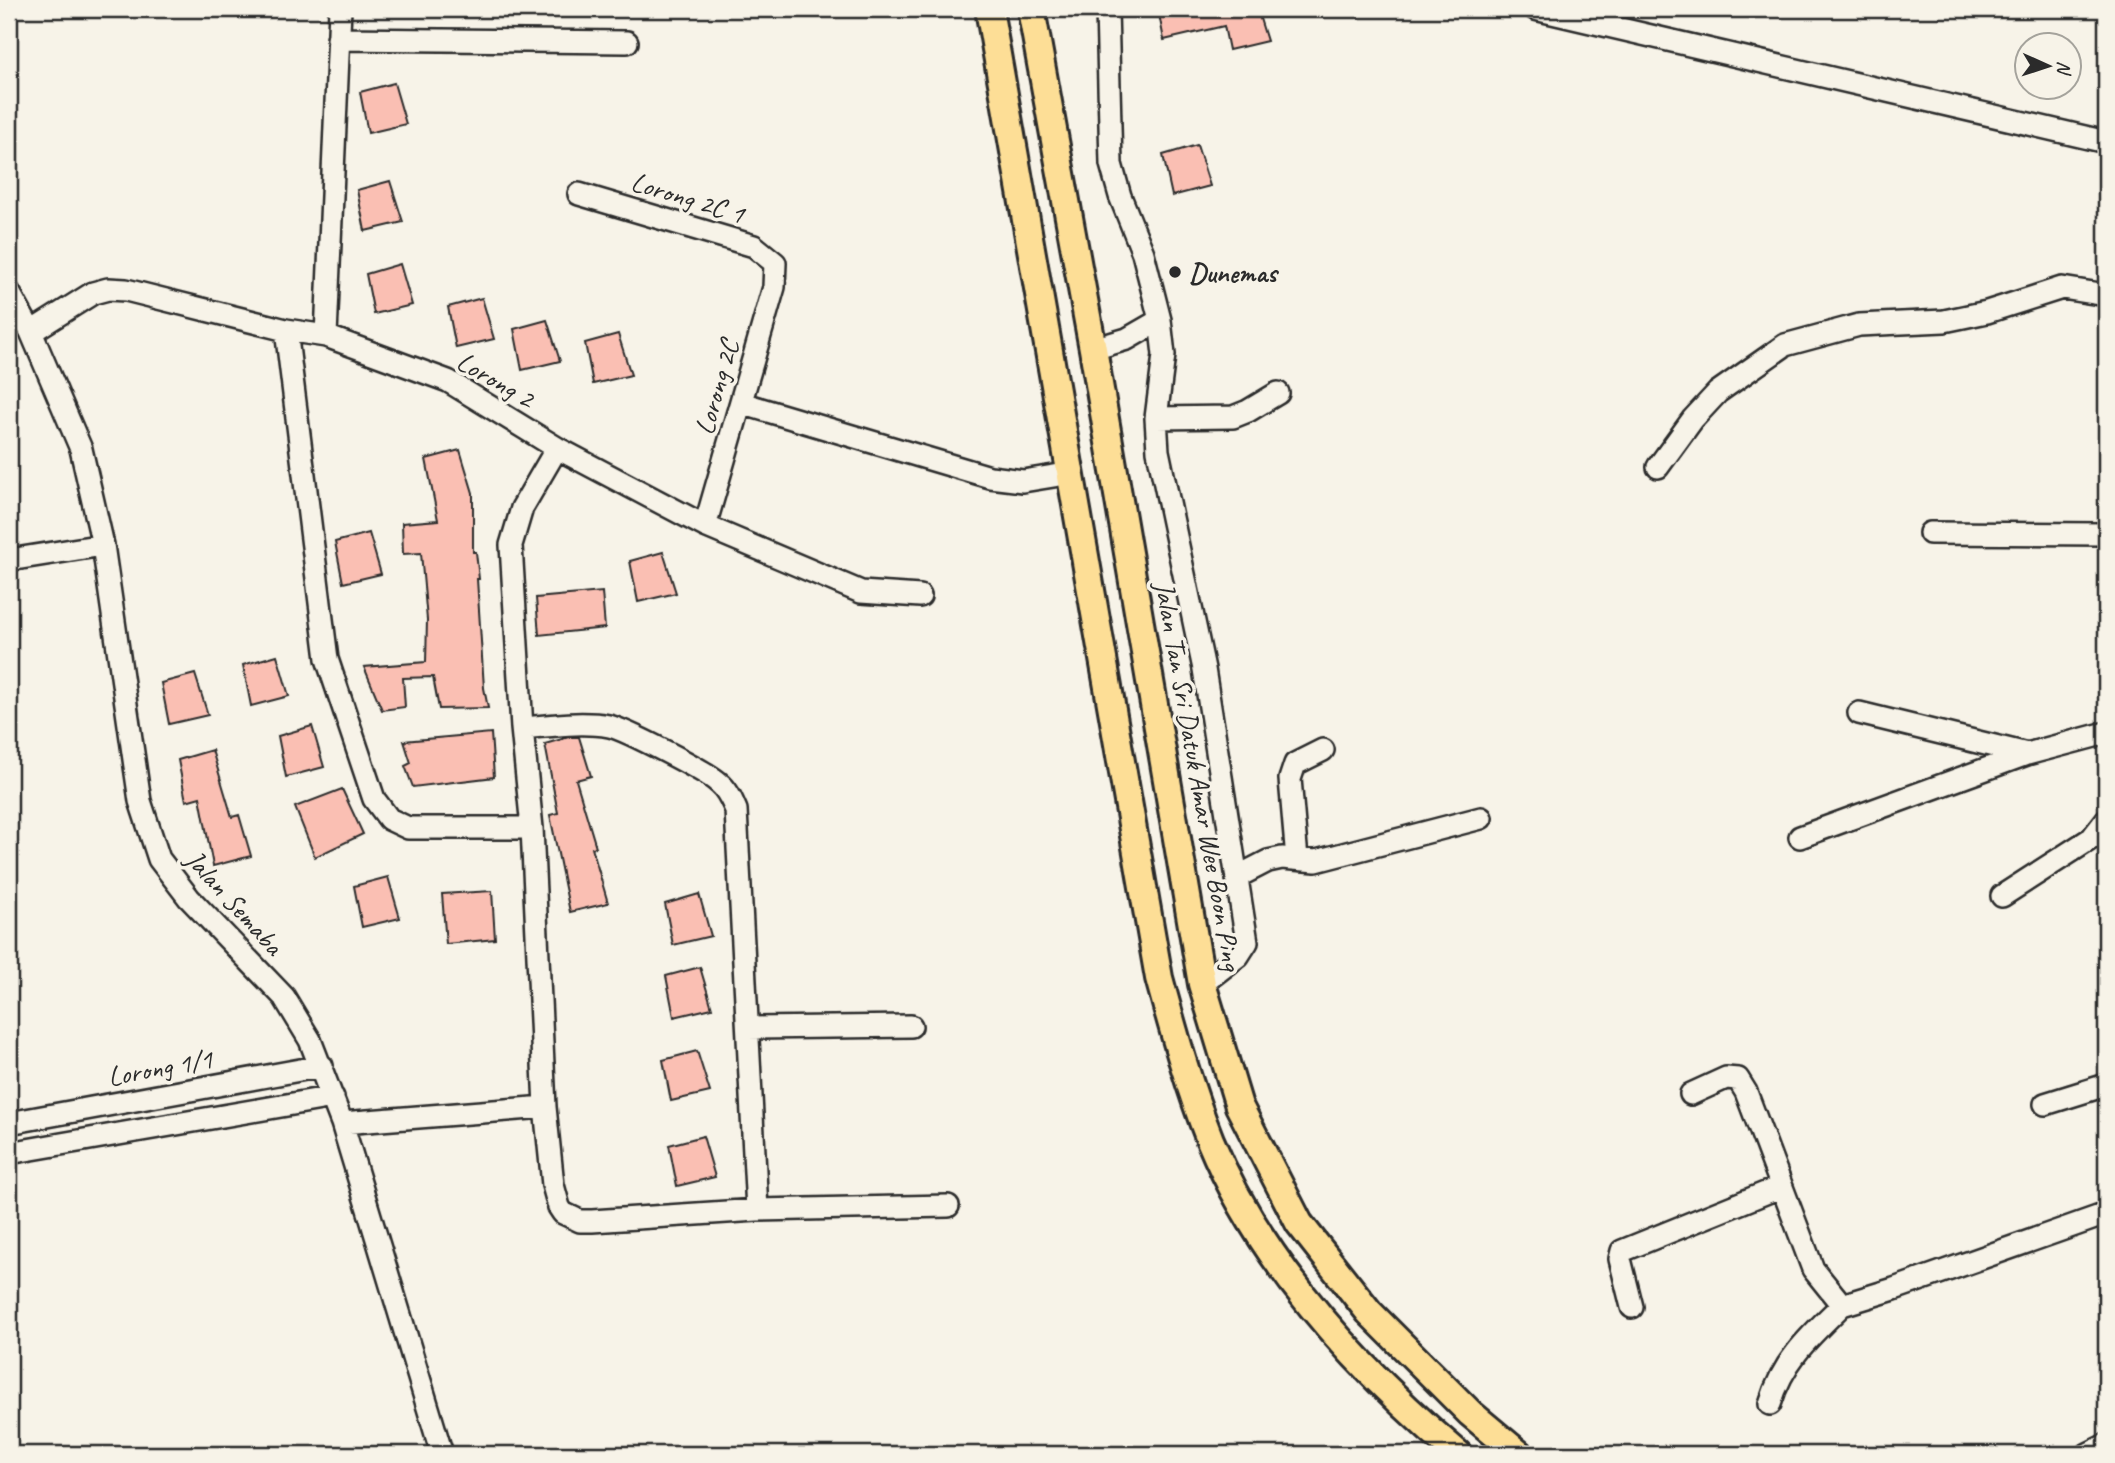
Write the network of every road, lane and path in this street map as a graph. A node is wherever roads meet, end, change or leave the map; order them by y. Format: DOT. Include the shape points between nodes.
graph roads {
  1 [pos="340,9"];
  2 [pos="989,9"];
  3 [pos="1031,9"];
  4 [pos="1107,9"];
  5 [pos="1535,9"];
  6 [pos="338,39"];
  7 [pos="627,42"];
  8 [pos="2106,142"];
  9 [pos="579,194"];
  10 [pos="775,263"];
  11 [pos="9,292"];
  12 [pos="2106,295"];
  13 [pos="1160,320"];
  14 [pos="286,330"];
  15 [pos="31,332"];
  16 [pos="326,336"];
  17 [pos="1093,349"];
  18 [pos="1278,393"];
  19 [pos="741,403"];
  20 [pos="1156,418"];
  21 [pos="557,448"];
  22 [pos="1658,467"];
  23 [pos="1072,473"];
  24 [pos="705,526"];
  25 [pos="1930,533"];
  26 [pos="2106,534"];
  27 [pos="103,545"];
  28 [pos="9,560"];
  29 [pos="920,596"];
  30 [pos="1859,713"];
  31 [pos="522,728"];
  32 [pos="2106,733"];
  33 [pos="1323,750"];
  34 [pos="2027,754"];
  35 [pos="1482,818"];
  36 [pos="2106,820"];
  37 [pos="532,828"];
  38 [pos="1800,837"];
  39 [pos="1297,859"];
  40 [pos="1237,877"];
  41 [pos="2002,896"];
  42 [pos="1202,984"];
  43 [pos="911,1026"];
  44 [pos="748,1028"];
  45 [pos="321,1066"];
  46 [pos="2106,1085"];
  47 [pos="1691,1094"];
  48 [pos="333,1097"];
  49 [pos="2045,1104"];
  50 [pos="545,1107"];
  51 [pos="9,1123"];
  52 [pos="342,1123"];
  53 [pos="9,1153"];
  54 [pos="1780,1187"];
  55 [pos="948,1206"];
  56 [pos="757,1210"];
  57 [pos="2106,1214"];
  58 [pos="1842,1305"];
  59 [pos="1632,1307"];
  60 [pos="1770,1404"];
  61 [pos="2106,1445"];
  62 [pos="442,1454"];
  63 [pos="1458,1454"];
  64 [pos="1519,1454"];
  65 [pos="2088,1454"];
  1 -- 6 [label="street"];
  2 -- 23 [label="main road"];
  3 -- 17 [label="main road, Jalan Tan Sri Datuk Amar Wee Boon Ping"];
  4 -- 13 [label="street" via="1111,164 1143,253"];
  5 -- 8 [label="street"];
  6 -- 7 [label="street"];
  6 -- 16 [label="street"];
  9 -- 10 [label="street, Lorong 2C 1" via="754,246"];
  10 -- 19 [label="street, Lorong 2C" via="774,287"];
  11 -- 15 [label="street, Jalan Semaba"];
  12 -- 22 [label="street" via="2062,288 1944,321 1859,324 1785,345 1718,392"];
  13 -- 17 [label="street" via="1127,340"];
  13 -- 20 [label="street" via="1164,355"];
  14 -- 15 [label="street, Lorong 2" via="108,289 93,293"];
  14 -- 16 [label="street, Lorong 2"];
  14 -- 37 [label="street" via="327,659 374,799 389,818 408,828"];
  15 -- 27 [label="street, Jalan Semaba" via="81,449"];
  16 -- 21 [label="street, Lorong 2" via="448,381"];
  17 -- 42 [label="main road, Jalan Tan Sri Datuk Amar Wee Boon Ping"];
  18 -- 20 [label="street" via="1233,417"];
  19 -- 23 [label="street" via="990,477 1023,481"];
  19 -- 24 [label="street, Lorong 2C"];
  20 -- 40 [label="street" via="1158,451 1203,669"];
  21 -- 24 [label="street, Lorong 2"];
  21 -- 31 [label="street" via="522,508 510,545"];
  23 -- 63 [label="main road" via="1159,978 1185,1074 1211,1142 1273,1255 1316,1311 1408,1411"];
  24 -- 29 [label="street, Lorong 2" via="860,592"];
  25 -- 26 [label="street"];
  27 -- 28 [label="street"];
  27 -- 45 [label="street, Jalan Semaba" via="140,801 159,859 189,898 284,997"];
  30 -- 34 [label="street"];
  31 -- 37 [label="street"];
  31 -- 44 [label="street" via="611,726 719,782 730,796 736,810"];
  32 -- 34 [label="street"];
  33 -- 39 [label="street" via="1295,764 1290,779"];
  34 -- 38 [label="street"];
  35 -- 39 [label="street" via="1316,861"];
  36 -- 41 [label="street" via="2092,838"];
  37 -- 50 [label="street"];
  39 -- 40 [label="street" via="1268,861"];
  40 -- 42 [label="street" via="1247,942 1238,956"];
  42 -- 64 [label="main road, Jalan Tan Sri Datuk Amar Wee Boon Ping" via="1239,1106 1299,1223 1369,1312 1470,1413"];
  43 -- 44 [label="street"];
  44 -- 56 [label="street"];
  45 -- 48 [label="street, Jalan Semaba"];
  45 -- 51 [label="street, Lorong 1/1"];
  46 -- 49 [label="street"];
  47 -- 54 [label="street" via="1726,1078 1738,1079"];
  48 -- 52 [label="street, Jalan Semaba"];
  48 -- 53 [label="street"];
  50 -- 52 [label="street"];
  50 -- 56 [label="street" via="553,1185 559,1206 570,1218 592,1221"];
  52 -- 62 [label="street, Jalan Semaba"];
  54 -- 58 [label="street" via="1814,1269"];
  54 -- 59 [label="street" via="1622,1251"];
  55 -- 56 [label="street"];
  57 -- 58 [label="street"];
  58 -- 60 [label="street" via="1800,1347 1777,1381"];
  61 -- 65 [label="street"];
}
